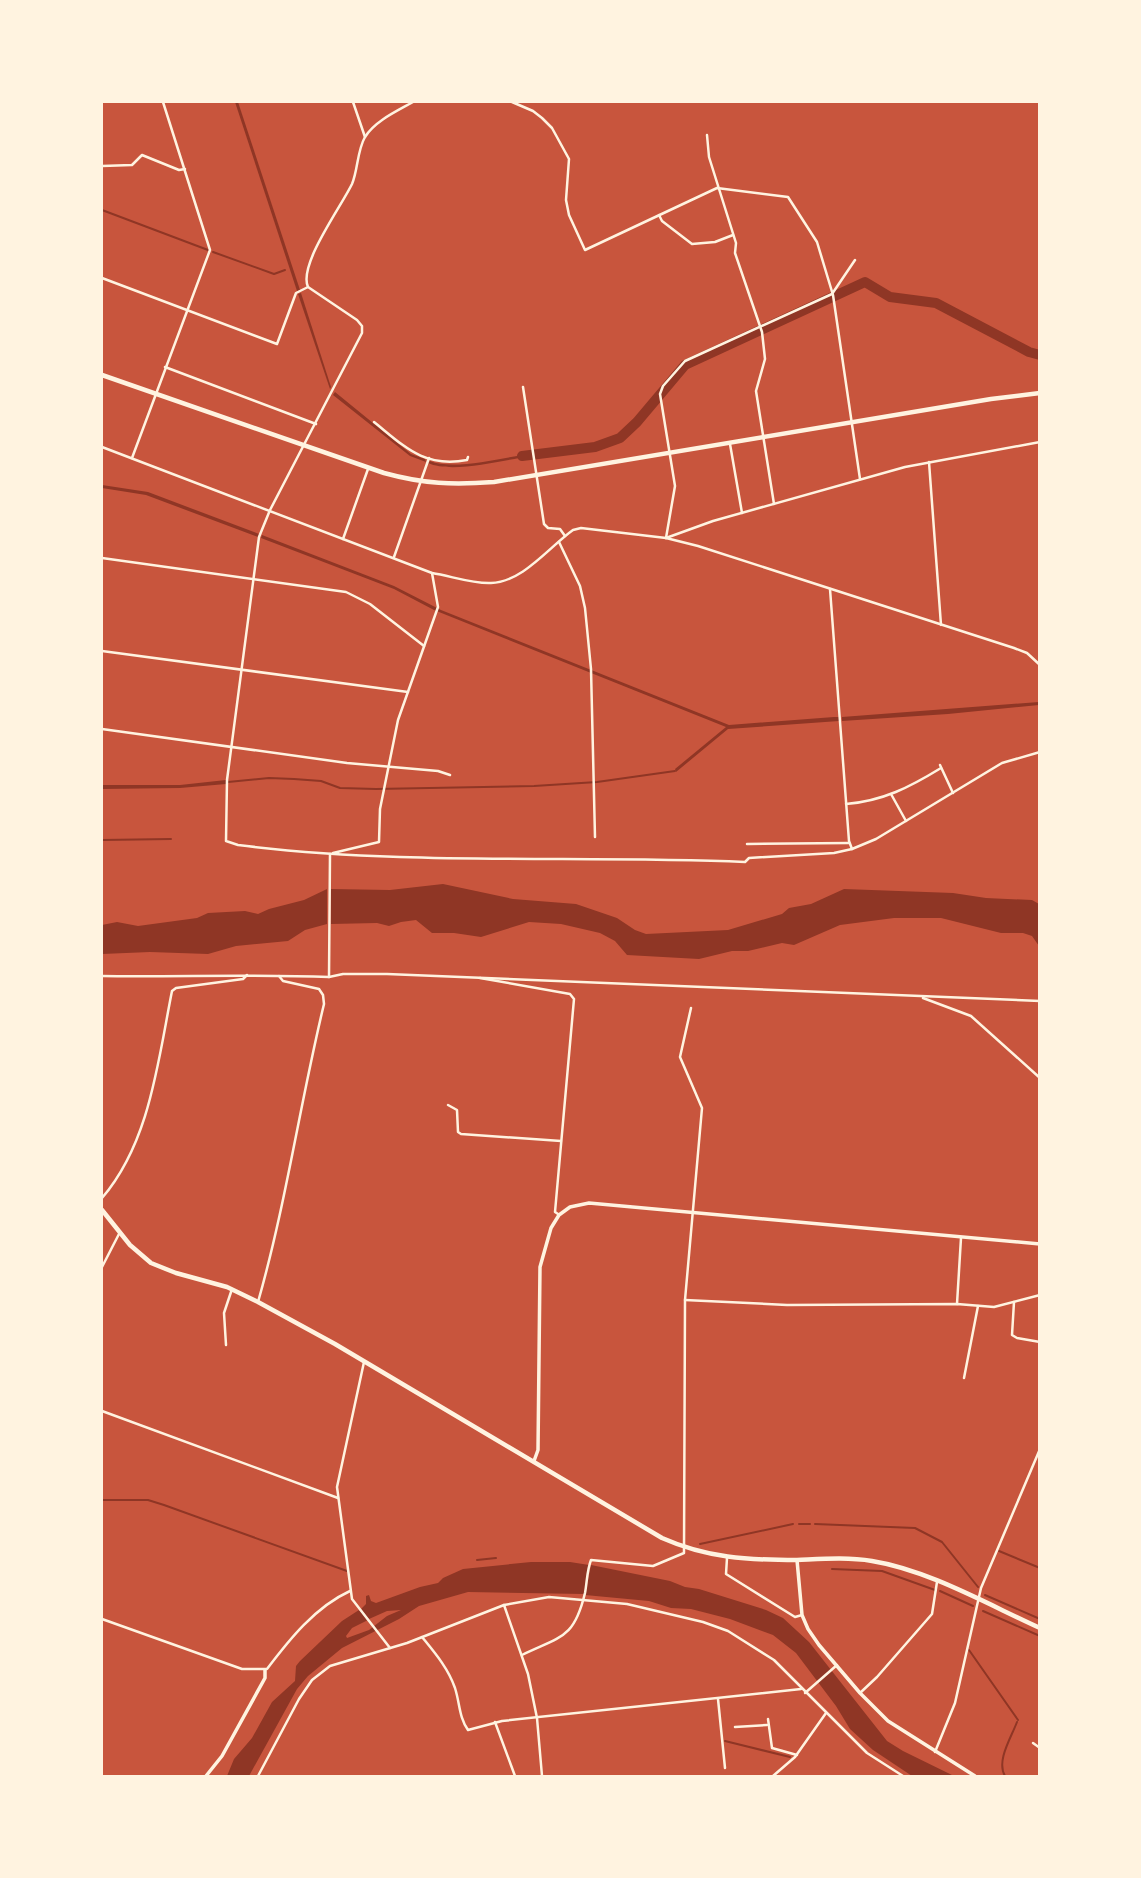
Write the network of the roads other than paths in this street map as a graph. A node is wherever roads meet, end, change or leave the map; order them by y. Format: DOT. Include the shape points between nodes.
graph roads {
  1 [pos="163,102"];
  2 [pos="353,102"];
  3 [pos="413,102"];
  4 [pos="512,102"];
  5 [pos="707,135"];
  6 [pos="365,137"];
  7 [pos="102,166"];
  8 [pos="185,169"];
  9 [pos="717,188"];
  10 [pos="659,215"];
  11 [pos="733,234"];
  12 [pos="855,260"];
  13 [pos="102,278"];
  14 [pos="308,287"];
  15 [pos="833,296"];
  16 [pos="188,310"];
  17 [pos="761,329"];
  18 [pos="165,367"];
  19 [pos="102,375"];
  20 [pos="523,387"];
  21 [pos="1040,393"];
  22 [pos="155,394"];
  23 [pos="374,422"];
  24 [pos="852,422"];
  25 [pos="316,424"];
  26 [pos="763,437"];
  27 [pos="1040,442"];
  28 [pos="730,443"];
  29 [pos="304,446"];
  30 [pos="102,447"];
  31 [pos="670,453"];
  32 [pos="468,457"];
  33 [pos="132,458"];
  34 [pos="428,460"];
  35 [pos="929,462"];
  36 [pos="368,468"];
  37 [pos="536,475"];
  38 [pos="860,480"];
  39 [pos="419,482"];
  40 [pos="774,504"];
  41 [pos="270,510"];
  42 [pos="741,513"];
  43 [pos="565,536"];
  44 [pos="666,538"];
  45 [pos="343,539"];
  46 [pos="559,542"];
  47 [pos="394,557"];
  48 [pos="102,558"];
  49 [pos="432,573"];
  50 [pos="254,580"];
  51 [pos="830,589"];
  52 [pos="941,625"];
  53 [pos="424,646"];
  54 [pos="102,651"];
  55 [pos="1040,665"];
  56 [pos="242,670"];
  57 [pos="408,692"];
  58 [pos="102,729"];
  59 [pos="231,747"];
  60 [pos="1040,751"];
  61 [pos="388,766"];
  62 [pos="450,775"];
  63 [pos="953,793"];
  64 [pos="891,794"];
  65 [pos="846,804"];
  66 [pos="906,821"];
  67 [pos="595,837"];
  68 [pos="747,844"];
  69 [pos="850,844"];
  70 [pos="852,849"];
  71 [pos="330,856"];
  72 [pos="247,975"];
  73 [pos="102,976"];
  74 [pos="279,976"];
  75 [pos="329,977"];
  76 [pos="474,977"];
  77 [pos="917,996"];
  78 [pos="1040,1001"];
  79 [pos="691,1008"];
  80 [pos="1040,1078"];
  81 [pos="448,1105"];
  82 [pos="561,1142"];
  83 [pos="102,1194"];
  84 [pos="102,1210"];
  85 [pos="693,1213"];
  86 [pos="559,1215"];
  87 [pos="120,1232"];
  88 [pos="961,1237"];
  89 [pos="1040,1244"];
  90 [pos="102,1267"];
  91 [pos="232,1289"];
  92 [pos="1040,1295"];
  93 [pos="685,1300"];
  94 [pos="258,1302"];
  95 [pos="1014,1302"];
  96 [pos="957,1304"];
  97 [pos="978,1306"];
  98 [pos="1040,1342"];
  99 [pos="226,1345"];
  100 [pos="364,1362"];
  101 [pos="964,1378"];
  102 [pos="102,1411"];
  103 [pos="1040,1449"];
  104 [pos="533,1463"];
  105 [pos="338,1498"];
  106 [pos="684,1548"];
  107 [pos="727,1557"];
  108 [pos="797,1560"];
  109 [pos="937,1581"];
  110 [pos="350,1591"];
  111 [pos="582,1600"];
  112 [pos="977,1600"];
  113 [pos="503,1605"];
  114 [pos="802,1615"];
  115 [pos="102,1619"];
  116 [pos="1040,1628"];
  117 [pos="422,1637"];
  118 [pos="390,1648"];
  119 [pos="522,1655"];
  120 [pos="835,1667"];
  121 [pos="265,1671"];
  122 [pos="801,1689"];
  123 [pos="806,1692"];
  124 [pos="860,1693"];
  125 [pos="718,1699"];
  126 [pos="826,1713"];
  127 [pos="537,1717"];
  128 [pos="768,1719"];
  129 [pos="495,1722"];
  130 [pos="768,1724"];
  131 [pos="735,1727"];
  132 [pos="1033,1743"];
  133 [pos="1040,1748"];
  134 [pos="936,1752"];
  135 [pos="797,1755"];
  136 [pos="725,1768"];
  137 [pos="206,1776"];
  138 [pos="258,1776"];
  139 [pos="515,1776"];
  140 [pos="542,1776"];
  141 [pos="773,1776"];
  142 [pos="903,1776"];
  143 [pos="975,1776"];
  1 -- 8 [label="street"];
  2 -- 6 [label="street"];
  3 -- 6 [label="street"];
  4 -- 10 [label="street" via="547,123 569,159 566,200 585,250"];
  5 -- 9 [label="street"];
  6 -- 14 [label="street" via="354,180 305,271"];
  7 -- 8 [label="street" via="132,165 142,155"];
  8 -- 16 [label="street" via="210,250"];
  9 -- 10 [label="street"];
  9 -- 11 [label="street"];
  9 -- 15 [label="street" via="788,197 817,242"];
  10 -- 11 [label="street" via="692,244 715,242"];
  11 -- 17 [label="street"];
  12 -- 15 [label="street"];
  13 -- 16 [label="street"];
  14 -- 16 [label="street" via="299,292 277,344"];
  14 -- 25 [label="street" via="362,326"];
  15 -- 17 [label="street"];
  15 -- 24 [label="street"];
  16 -- 18 [label="street"];
  17 -- 26 [label="street" via="765,359 756,391"];
  17 -- 31 [label="street" via="685,361 663,386 660,396"];
  18 -- 22 [label="street"];
  18 -- 25 [label="street"];
  19 -- 22 [label="main road"];
  20 -- 37 [label="street"];
  21 -- 24 [label="main road"];
  22 -- 29 [label="main road"];
  22 -- 33 [label="street"];
  23 -- 34 [label="street"];
  24 -- 26 [label="main road"];
  24 -- 38 [label="street"];
  25 -- 29 [label="street"];
  26 -- 28 [label="main road"];
  26 -- 40 [label="street"];
  27 -- 35 [label="street"];
  28 -- 31 [label="main road"];
  28 -- 42 [label="street"];
  29 -- 36 [label="main road"];
  29 -- 41 [label="street"];
  30 -- 33 [label="street"];
  31 -- 37 [label="main road"];
  31 -- 44 [label="street" via="675,486"];
  32 -- 34 [label="street" via="440,463"];
  33 -- 41 [label="street"];
  34 -- 39 [label="street"];
  35 -- 38 [label="street"];
  35 -- 52 [label="street"];
  36 -- 39 [label="main road"];
  36 -- 45 [label="street"];
  37 -- 39 [label="main road" via="471,484"];
  37 -- 43 [label="street" via="544,524 560,528"];
  38 -- 40 [label="street"];
  39 -- 47 [label="street"];
  40 -- 42 [label="street"];
  41 -- 45 [label="street"];
  41 -- 50 [label="street" via="260,535"];
  42 -- 44 [label="street"];
  43 -- 44 [label="street" via="581,528"];
  43 -- 46 [label="street"];
  44 -- 51 [label="street"];
  45 -- 47 [label="street"];
  46 -- 49 [label="street" via="519,573 496,582"];
  46 -- 67 [label="street" via="583,593 591,671"];
  47 -- 49 [label="street"];
  48 -- 50 [label="street"];
  49 -- 53 [label="street" via="438,607"];
  50 -- 53 [label="street" via="346,592 370,604"];
  50 -- 56 [label="street"];
  51 -- 52 [label="street"];
  51 -- 65 [label="street"];
  52 -- 55 [label="street" via="1027,653"];
  53 -- 57 [label="street"];
  54 -- 56 [label="street"];
  56 -- 57 [label="street"];
  56 -- 59 [label="street"];
  57 -- 61 [label="street"];
  58 -- 59 [label="street"];
  59 -- 61 [label="street"];
  59 -- 71 [label="street" via="228,842"];
  60 -- 63 [label="street" via="1004,762"];
  61 -- 62 [label="street"];
  61 -- 71 [label="street" via="379,840"];
  63 -- 64 [label="street" via="940,766 916,784"];
  63 -- 66 [label="street"];
  64 -- 65 [label="street"];
  64 -- 66 [label="street"];
  65 -- 69 [label="street"];
  66 -- 70 [label="street"];
  68 -- 69 [label="street"];
  69 -- 70 [label="street"];
  70 -- 71 [label="street" via="744,862"];
  71 -- 75 [label="street"];
  72 -- 73 [label="street"];
  72 -- 74 [label="street"];
  72 -- 83 [label="street" via="172,991 139,1134 126,1166"];
  74 -- 75 [label="street"];
  74 -- 94 [label="street" via="318,989 324,1004"];
  75 -- 76 [label="street"];
  76 -- 77 [label="street"];
  76 -- 82 [label="street" via="570,994 574,999"];
  77 -- 78 [label="street"];
  77 -- 80 [label="street" via="971,1016"];
  79 -- 85 [label="street" via="680,1056 702,1108"];
  81 -- 82 [label="street" via="457,1110 457,1132 461,1134"];
  82 -- 86 [label="street" via="555,1212"];
  84 -- 87 [label="main road"];
  85 -- 86 [label="street" via="589,1203"];
  85 -- 88 [label="street"];
  85 -- 93 [label="street"];
  86 -- 104 [label="street" via="540,1267 538,1450"];
  87 -- 90 [label="street"];
  87 -- 91 [label="main road" via="158,1267"];
  88 -- 89 [label="street"];
  88 -- 96 [label="street"];
  91 -- 94 [label="main road"];
  91 -- 99 [label="street" via="224,1313"];
  92 -- 95 [label="street"];
  93 -- 96 [label="street"];
  93 -- 106 [label="street"];
  94 -- 100 [label="main road"];
  95 -- 97 [label="street"];
  95 -- 98 [label="street" via="1012,1335"];
  96 -- 97 [label="street"];
  97 -- 101 [label="street"];
  100 -- 104 [label="main road"];
  100 -- 105 [label="street"];
  102 -- 105 [label="street"];
  103 -- 112 [label="street"];
  104 -- 106 [label="main road"];
  105 -- 110 [label="street"];
  106 -- 107 [label="main road"];
  106 -- 111 [label="street" via="682,1556 653,1566 595,1559 590,1563"];
  107 -- 108 [label="main road"];
  107 -- 114 [label="street" via="726,1574 795,1617"];
  108 -- 109 [label="main road" via="869,1560"];
  108 -- 114 [label="street"];
  109 -- 112 [label="main road"];
  109 -- 124 [label="street" via="932,1614"];
  110 -- 118 [label="street"];
  110 -- 121 [label="street" via="310,1621"];
  111 -- 113 [label="street" via="549,1597"];
  111 -- 119 [label="street" via="567,1633"];
  111 -- 122 [label="street" via="660,1611 728,1631 774,1660"];
  112 -- 116 [label="main road"];
  112 -- 134 [label="street" via="955,1703"];
  113 -- 117 [label="street"];
  113 -- 119 [label="street"];
  114 -- 120 [label="street"];
  115 -- 121 [label="street" via="242,1669"];
  117 -- 118 [label="street"];
  117 -- 129 [label="street" via="447,1671 467,1730"];
  118 -- 138 [label="street" via="334,1664 317,1675"];
  119 -- 127 [label="street"];
  120 -- 123 [label="street"];
  120 -- 124 [label="street"];
  121 -- 137 [label="street" via="226,1748"];
  122 -- 123 [label="street"];
  122 -- 125 [label="street"];
  123 -- 126 [label="street"];
  124 -- 134 [label="street" via="888,1721"];
  125 -- 127 [label="street"];
  125 -- 136 [label="street"];
  126 -- 135 [label="street"];
  126 -- 142 [label="street" via="867,1753"];
  127 -- 129 [label="street"];
  127 -- 140 [label="street"];
  128 -- 130 [label="street"];
  129 -- 139 [label="street"];
  130 -- 131 [label="street"];
  130 -- 135 [label="street" via="772,1748"];
  132 -- 133 [label="street"];
  134 -- 143 [label="street"];
  135 -- 141 [label="street"];
}
